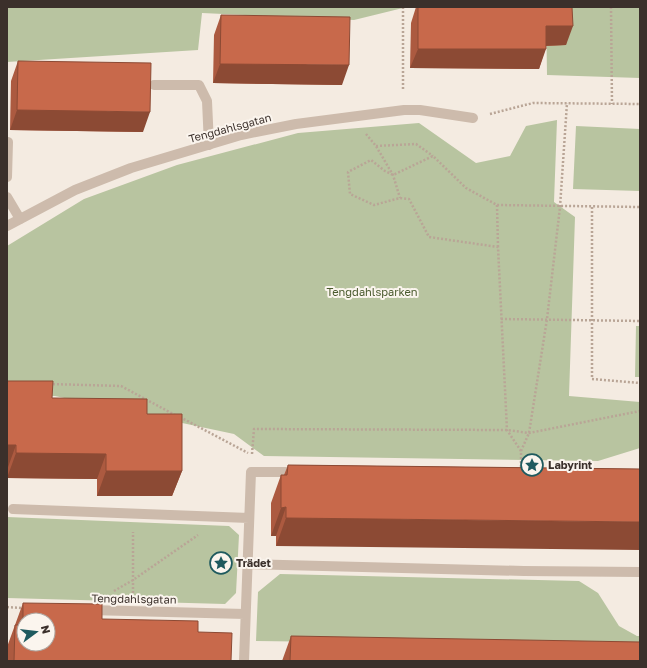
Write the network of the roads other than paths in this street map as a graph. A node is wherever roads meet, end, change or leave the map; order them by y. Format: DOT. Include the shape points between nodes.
graph roads {
  1 [pos="154,85"];
  2 [pos="473,118"];
  3 [pos="8,142"];
  4 [pos="209,145"];
  5 [pos="7,177"];
  6 [pos="7,197"];
  7 [pos="20,219"];
  8 [pos="7,226"];
  9 [pos="306,472"];
  10 [pos="13,509"];
  11 [pos="248,518"];
  12 [pos="247,564"];
  13 [pos="640,572"];
  14 [pos="82,610"];
  15 [pos="245,614"];
  16 [pos="244,661"];
  1 -- 4 [label="street" via="199,85 206,101"];
  2 -- 4 [label="street, Tengdahlsgatan" via="404,110 296,124 241,135"];
  3 -- 5 [label="street"];
  4 -- 7 [label="street, Tengdahlsgatan" via="131,168 75,190"];
  6 -- 7 [label="street"];
  7 -- 8 [label="street, Tengdahlsgatan"];
  9 -- 11 [label="street" via="251,472"];
  10 -- 11 [label="street"];
  11 -- 12 [label="street"];
  12 -- 13 [label="street"];
  12 -- 15 [label="street"];
  14 -- 15 [label="street, Tengdahlsgatan"];
  15 -- 16 [label="street"];
}
